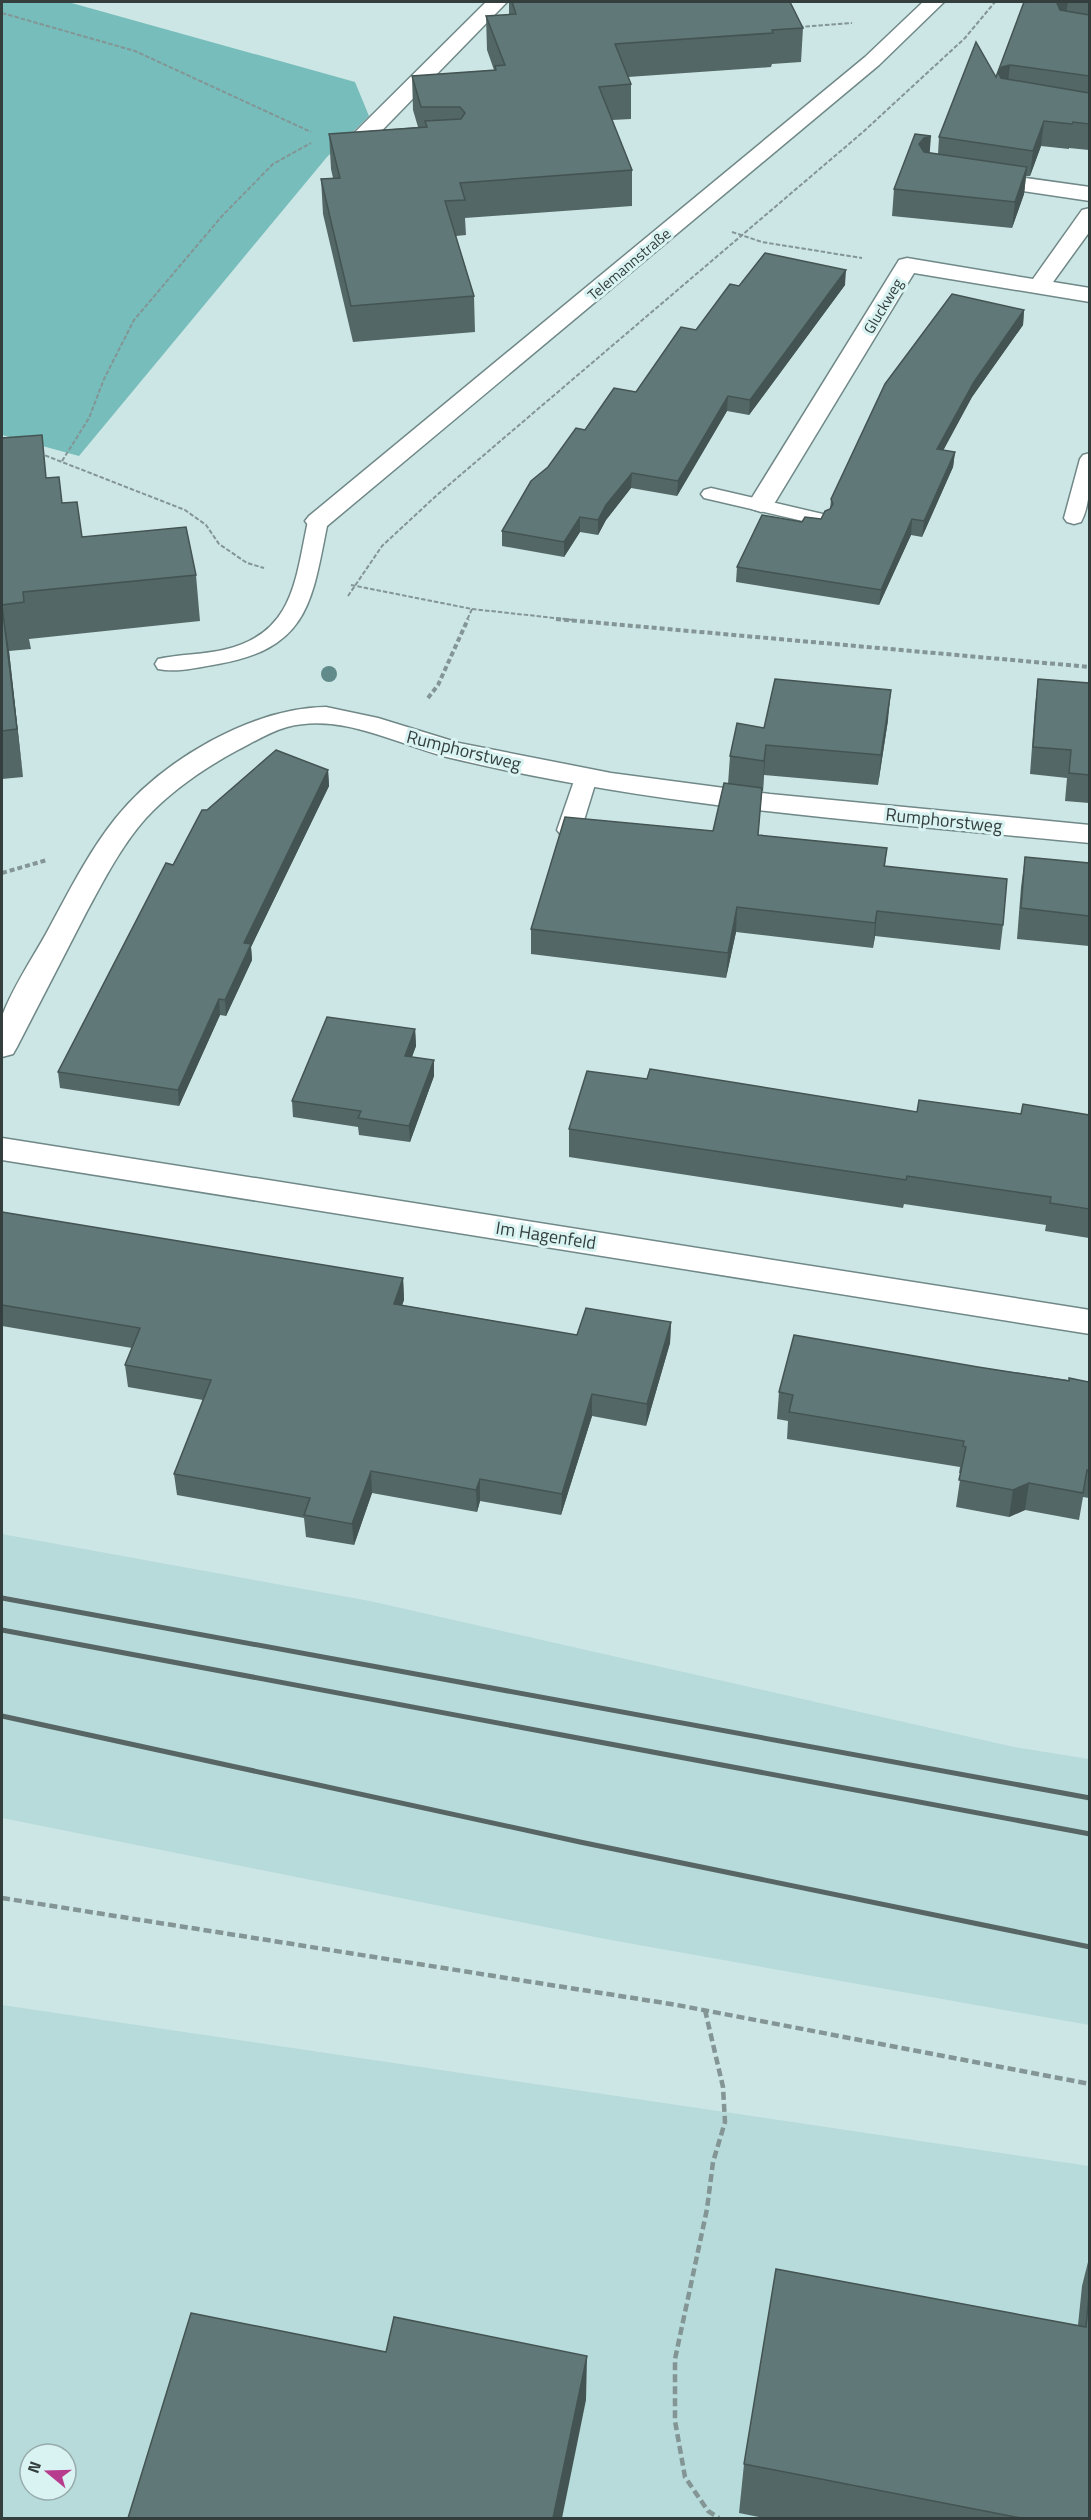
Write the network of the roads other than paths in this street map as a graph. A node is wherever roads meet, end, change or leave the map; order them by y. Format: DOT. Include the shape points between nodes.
graph roads {
  1 [pos="497,2"];
  2 [pos="934,2"];
  3 [pos="350,150"];
  4 [pos="373,150"];
  5 [pos="964,176"];
  6 [pos="1089,194"];
  7 [pos="1089,215"];
  8 [pos="1039,286"];
  9 [pos="1089,295"];
  10 [pos="1089,459"];
  11 [pos="711,494"];
  12 [pos="762,504"];
  13 [pos="1074,518"];
  14 [pos="820,519"];
  15 [pos="318,521"];
  16 [pos="166,664"];
  17 [pos="586,778"];
  18 [pos="569,830"];
  19 [pos="1089,834"];
  20 [pos="2,1047"];
  21 [pos="2,1149"];
  22 [pos="1089,1322"];
  1 -- 3 [label="street"];
  2 -- 15 [label="street, Telemannstraße" via="872,60"];
  3 -- 4 [label="lane"];
  5 -- 6 [label="street"];
  7 -- 8 [label="street"];
  8 -- 9 [label="street, Gluckweg"];
  8 -- 12 [label="street, Gluckweg" via="907,266"];
  10 -- 13 [label="lane"];
  11 -- 12 [label="lane"];
  12 -- 14 [label="lane"];
  15 -- 16 [label="lane" via="298,606 284,627 260,645 220,659"];
  17 -- 18 [label="lane"];
  17 -- 19 [label="street, Rumphorstweg" via="759,802"];
  17 -- 20 [label="street, Rumphorstweg" via="482,757 328,714 307,715 262,728 212,753 176,777 137,811 93,872"];
  21 -- 22 [label="street, Im Hagenfeld"];
}
